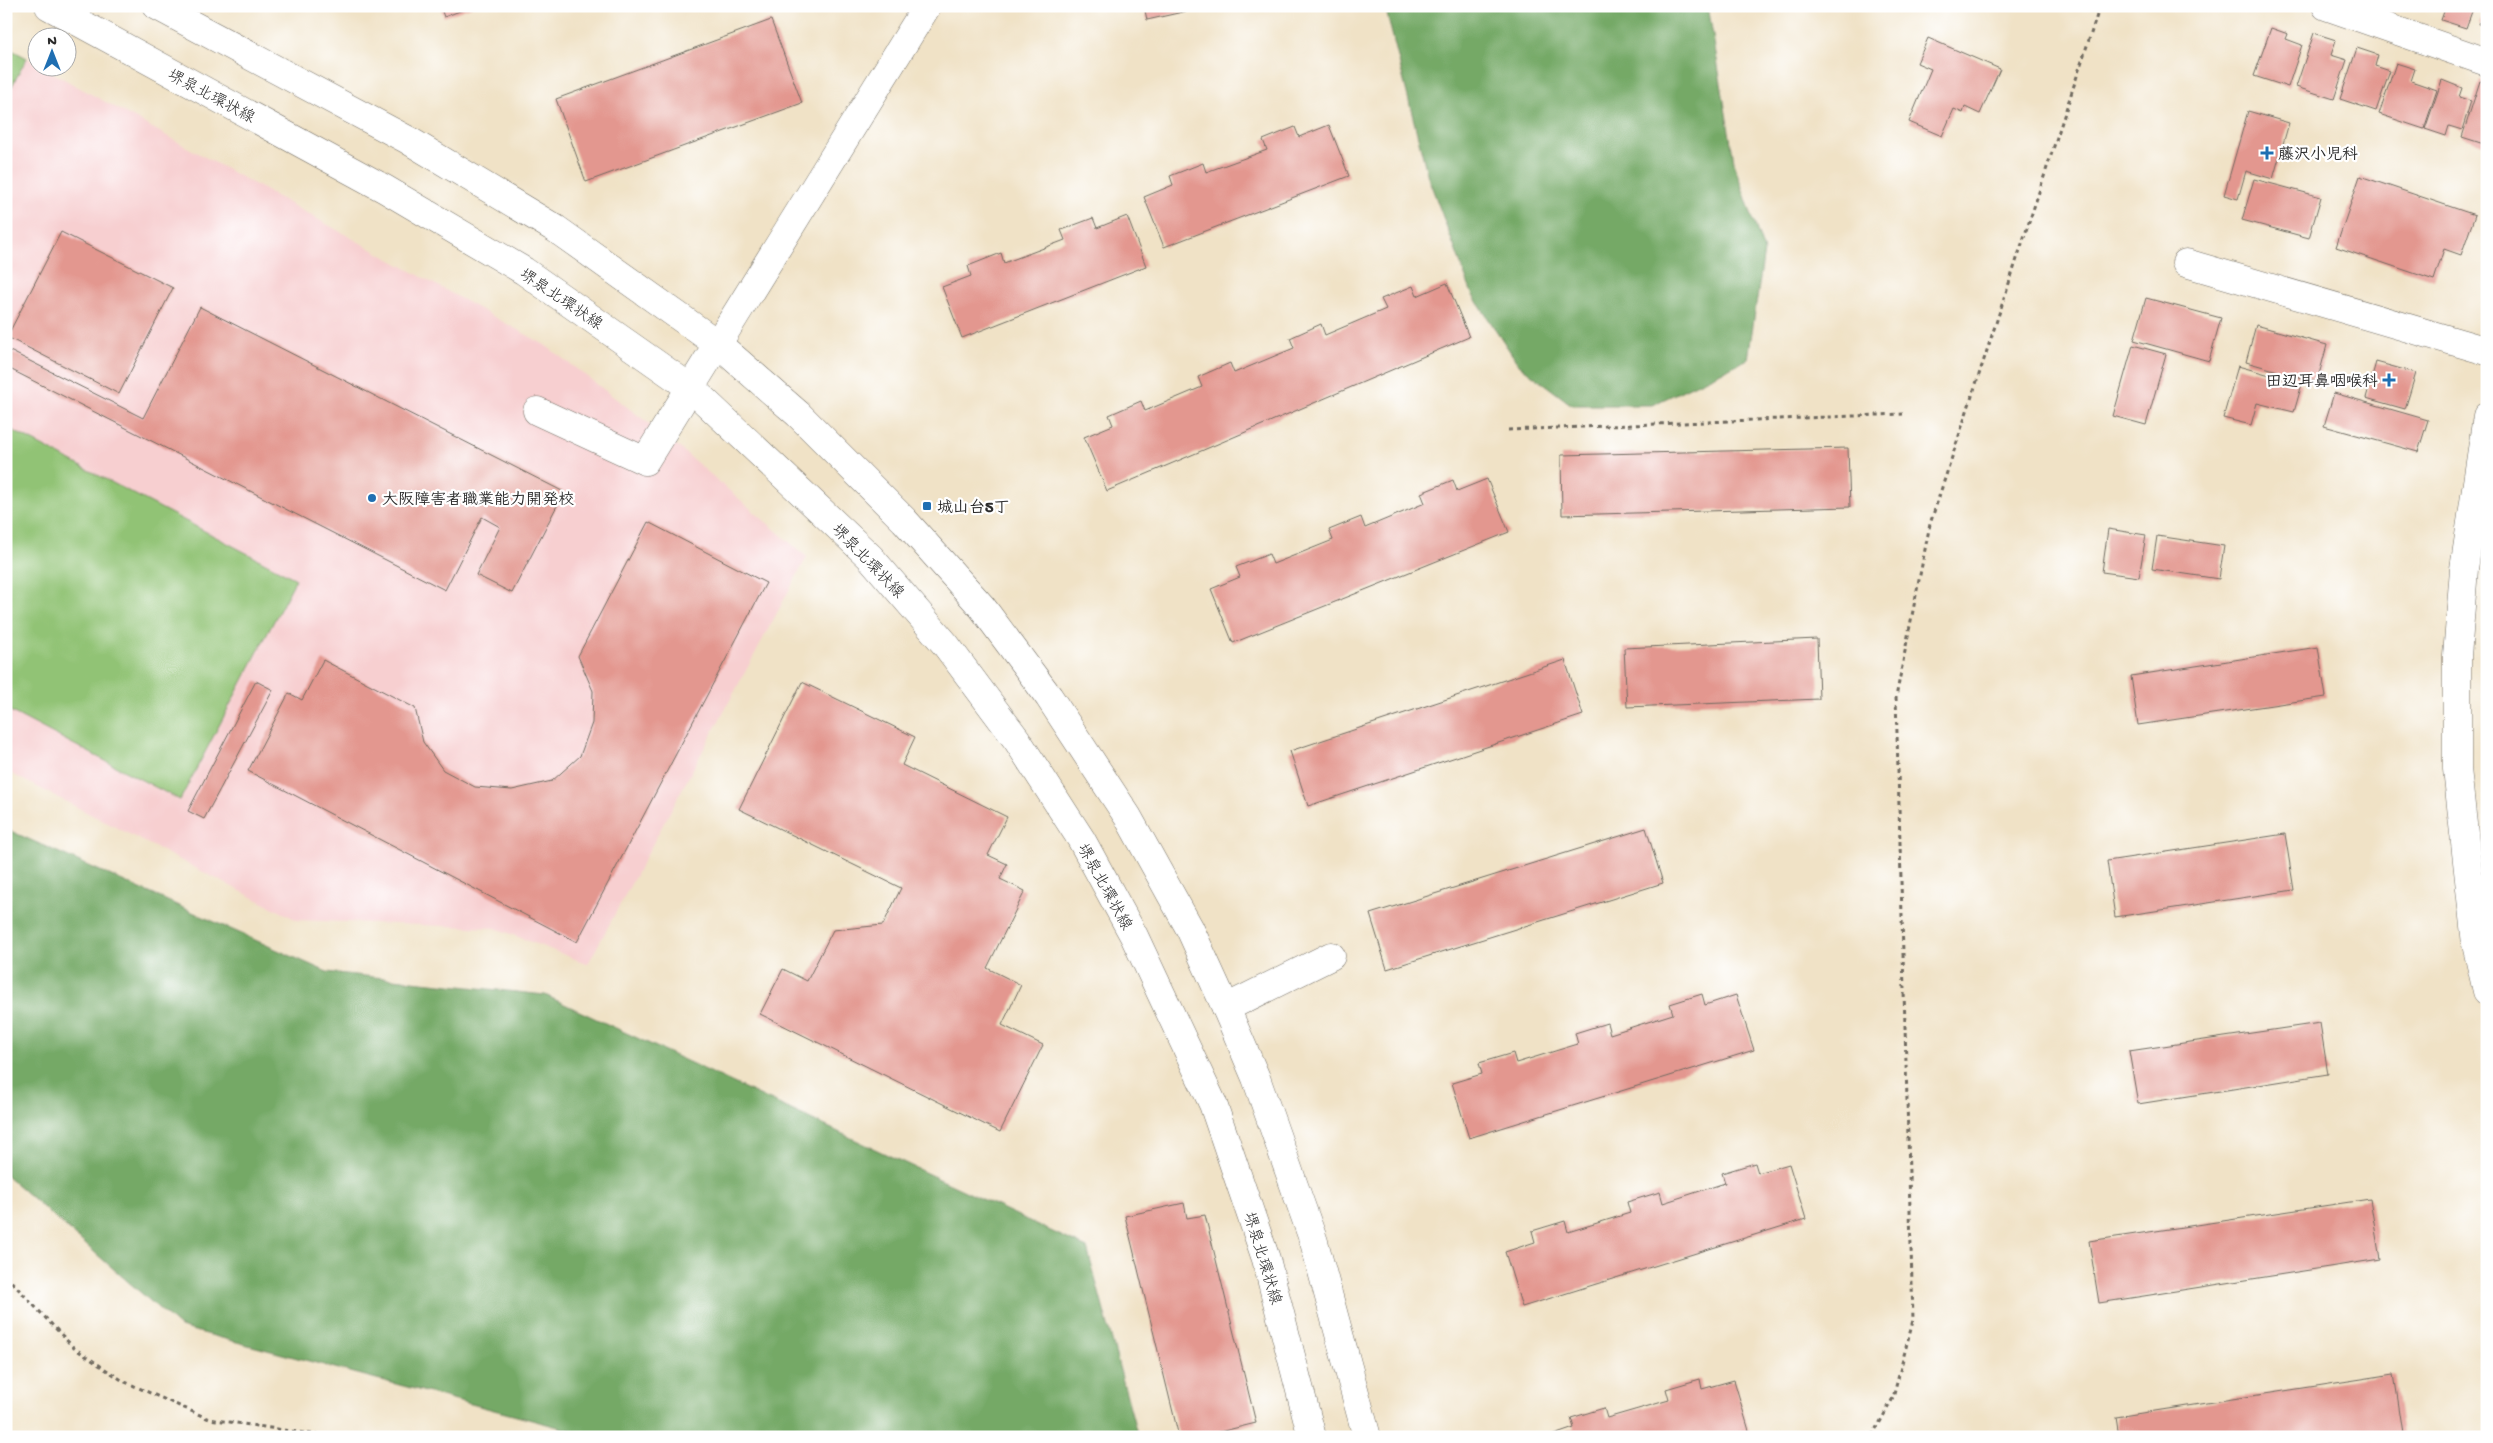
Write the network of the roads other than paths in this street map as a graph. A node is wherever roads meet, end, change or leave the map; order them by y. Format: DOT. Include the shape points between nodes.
graph roads {
  1 [pos="49,6"];
  2 [pos="158,6"];
  3 [pos="928,6"];
  4 [pos="2326,6"];
  5 [pos="2387,16"];
  6 [pos="2487,62"];
  7 [pos="2186,263"];
  8 [pos="719,345"];
  9 [pos="2487,351"];
  10 [pos="692,389"];
  11 [pos="537,411"];
  12 [pos="2487,416"];
  13 [pos="2476,568"];
  14 [pos="1331,956"];
  15 [pos="2487,990"];
  16 [pos="1226,1008"];
  17 [pos="1312,1437"];
  18 [pos="1367,1437"];
  1 -- 10 [label="main road, 堺泉北環状線" via="385,189 524,271"];
  2 -- 8 [label="main road" via="408,140 556,228"];
  3 -- 8 [label="main road"];
  4 -- 5 [label="main road"];
  5 -- 6 [label="main road"];
  7 -- 9 [label="main road"];
  8 -- 10 [label="main road"];
  8 -- 16 [label="main road" via="798,414 890,506 982,607 1049,697 1128,817 1190,929"];
  10 -- 11 [label="main road" via="645,461"];
  10 -- 17 [label="main road, 堺泉北環状線" via="870,557 946,645 1017,740 1080,839 1134,936 1213,1104 1266,1260"];
  12 -- 13 [label="main road"];
  13 -- 15 [label="main road" via="2457,656 2457,769 2476,944"];
  14 -- 16 [label="main road"];
  16 -- 18 [label="main road" via="1256,1078 1314,1242"];
}
